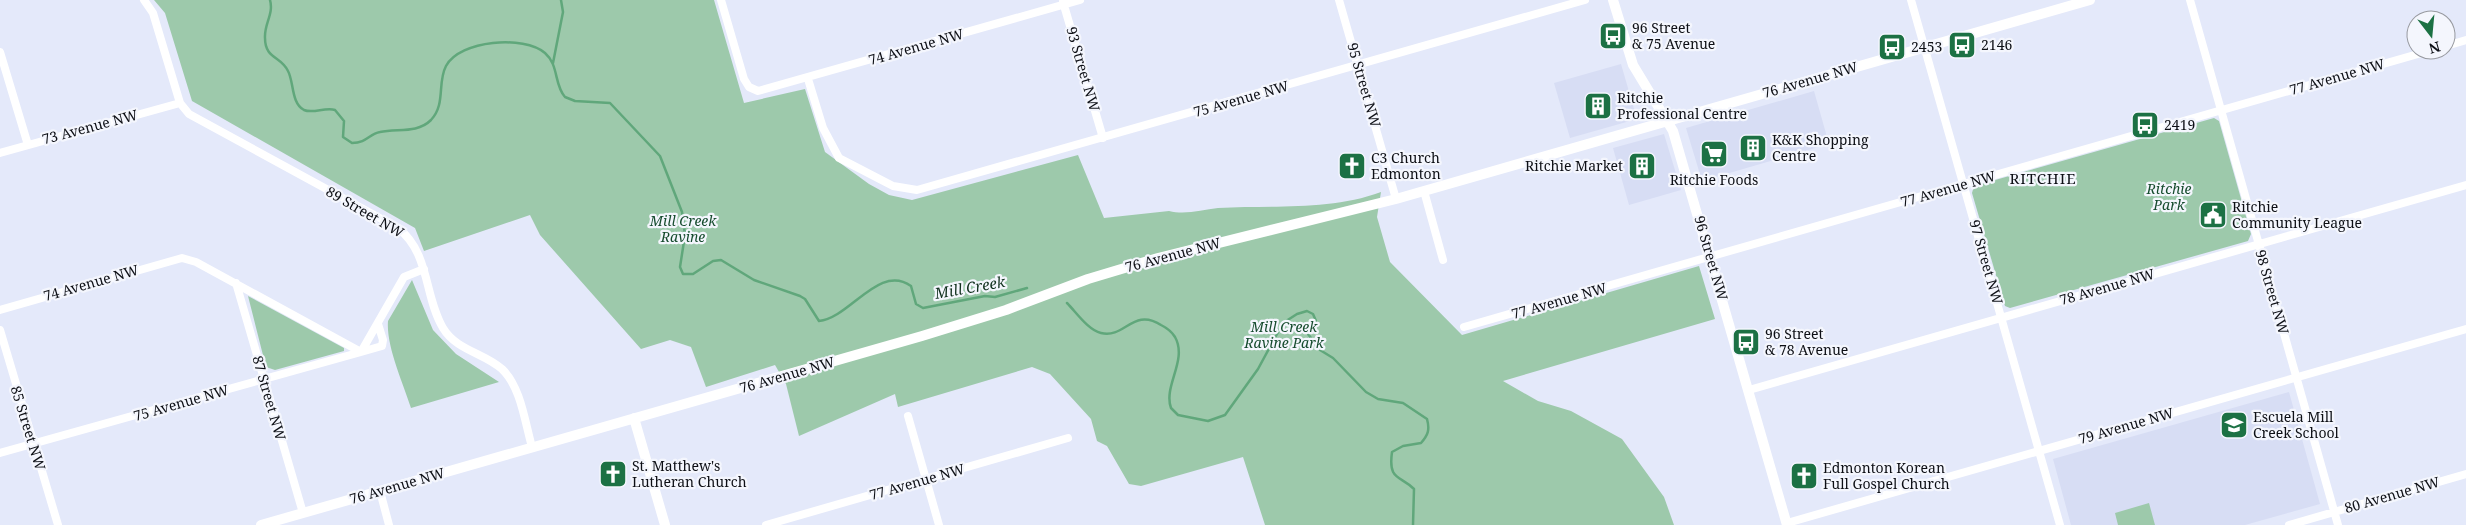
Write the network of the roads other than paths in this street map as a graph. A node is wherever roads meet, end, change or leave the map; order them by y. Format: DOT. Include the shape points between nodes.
graph roads {
  1 [pos="144,0"];
  2 [pos="721,0"];
  3 [pos="1080,0"];
  4 [pos="1339,0"];
  5 [pos="1585,0"];
  6 [pos="1613,0"];
  7 [pos="1911,0"];
  8 [pos="2090,0"];
  9 [pos="2190,0"];
  10 [pos="1064,2"];
  11 [pos="1925,48"];
  12 [pos="0,52"];
  13 [pos="2406,57"];
  14 [pos="1358,65"];
  15 [pos="808,78"];
  16 [pos="180,104"];
  17 [pos="2222,109"];
  18 [pos="1668,121"];
  19 [pos="1103,138"];
  20 [pos="28,145"];
  21 [pos="0,153"];
  22 [pos="1964,184"];
  23 [pos="2466,185"];
  24 [pos="1424,191"];
  25 [pos="1396,199"];
  26 [pos="2259,245"];
  27 [pos="1711,258"];
  28 [pos="1442,260"];
  29 [pos="424,268"];
  30 [pos="236,283"];
  31 [pos="0,310"];
  32 [pos="2002,317"];
  33 [pos="378,324"];
  34 [pos="1464,328"];
  35 [pos="2466,329"];
  36 [pos="0,330"];
  37 [pos="361,352"];
  38 [pos="2296,378"];
  39 [pos="264,380"];
  40 [pos="1749,390"];
  41 [pos="908,416"];
  42 [pos="634,418"];
  43 [pos="1068,438"];
  44 [pos="33,444"];
  45 [pos="532,447"];
  46 [pos="2040,451"];
  47 [pos="0,454"];
  48 [pos="2466,474"];
  49 [pos="926,479"];
  50 [pos="380,491"];
  51 [pos="2335,512"];
  52 [pos="303,513"];
  53 [pos="1787,524"];
  54 [pos="58,525"];
  55 [pos="261,525"];
  56 [pos="389,525"];
  57 [pos="664,525"];
  58 [pos="766,525"];
  59 [pos="939,525"];
  60 [pos="2060,525"];
  61 [pos="2289,525"];
  62 [pos="2338,525"];
  1 -- 16 [label="street" via="153,13"];
  2 -- 15 [label="street, 74 Avenue NW" via="742,75 752,89 763,91"];
  3 -- 10 [label="street, 74 Avenue NW"];
  4 -- 14 [label="street, 95 Street NW"];
  5 -- 14 [label="street, 75 Avenue NW"];
  6 -- 18 [label="street, 96 Street NW" via="1635,69"];
  7 -- 11 [label="street, 97 Street NW"];
  8 -- 11 [label="street, 76 Avenue NW"];
  9 -- 17 [label="street, 98 Street NW"];
  10 -- 15 [label="street, 74 Avenue NW"];
  10 -- 19 [label="street, 93 Street NW"];
  11 -- 18 [label="street, 76 Avenue NW"];
  11 -- 22 [label="street, 97 Street NW"];
  12 -- 20 [label="street"];
  13 -- 17 [label="street, 77 Avenue NW"];
  14 -- 19 [label="street, 75 Avenue NW"];
  14 -- 25 [label="street, 95 Street NW"];
  15 -- 19 [label="street, 75 Avenue NW" via="823,128 836,154 896,187 912,190 930,188"];
  16 -- 20 [label="street, 73 Avenue NW"];
  16 -- 29 [label="street, 89 Street NW" via="189,114 398,228 413,243"];
  17 -- 22 [label="street, 77 Avenue NW"];
  17 -- 26 [label="street, 98 Street NW"];
  18 -- 24 [label="street, 76 Avenue NW"];
  18 -- 27 [label="street, 96 Street NW"];
  20 -- 21 [label="street, 73 Avenue NW"];
  22 -- 27 [label="street, 77 Avenue NW"];
  22 -- 32 [label="street, 97 Street NW"];
  23 -- 26 [label="street, 78 Avenue NW"];
  24 -- 25 [label="street, 76 Avenue NW"];
  24 -- 28 [label="street"];
  25 -- 42 [label="street, 76 Avenue NW" via="1158,258 922,336"];
  26 -- 32 [label="street, 78 Avenue NW"];
  26 -- 38 [label="street, 98 Street NW"];
  27 -- 34 [label="street, 77 Avenue NW"];
  27 -- 40 [label="street, 96 Street NW"];
  29 -- 33 [label="street" via="404,277"];
  29 -- 45 [label="street, 89 Street NW" via="444,329 462,347 500,368 512,382"];
  30 -- 31 [label="street, 74 Avenue NW" via="182,258"];
  30 -- 37 [label="street"];
  30 -- 39 [label="street, 87 Street NW"];
  32 -- 40 [label="street, 78 Avenue NW"];
  32 -- 46 [label="street, 97 Street NW"];
  33 -- 37 [label="street"];
  33 -- 37 [label="street, 75 Avenue NW" via="382,346"];
  35 -- 38 [label="street, 79 Avenue NW"];
  36 -- 44 [label="street, 85 Street NW"];
  37 -- 39 [label="street, 75 Avenue NW"];
  38 -- 46 [label="street, 79 Avenue NW"];
  38 -- 51 [label="street, 98 Street NW"];
  39 -- 44 [label="street, 75 Avenue NW"];
  39 -- 52 [label="street, 87 Street NW"];
  40 -- 53 [label="street, 96 Street NW"];
  41 -- 49 [label="street"];
  42 -- 45 [label="street, 76 Avenue NW"];
  42 -- 57 [label="street"];
  43 -- 49 [label="street, 77 Avenue NW"];
  44 -- 47 [label="street, 75 Avenue NW"];
  44 -- 54 [label="street, 85 Street NW"];
  45 -- 50 [label="street, 76 Avenue NW"];
  46 -- 53 [label="street, 79 Avenue NW"];
  46 -- 60 [label="street, 97 Street NW"];
  48 -- 51 [label="street, 80 Avenue NW"];
  49 -- 58 [label="street, 77 Avenue NW"];
  49 -- 59 [label="street"];
  50 -- 52 [label="street, 76 Avenue NW"];
  50 -- 56 [label="street"];
  51 -- 61 [label="street, 80 Avenue NW"];
  51 -- 62 [label="street, 98 Street NW"];
  52 -- 55 [label="street, 76 Avenue NW"];
}
